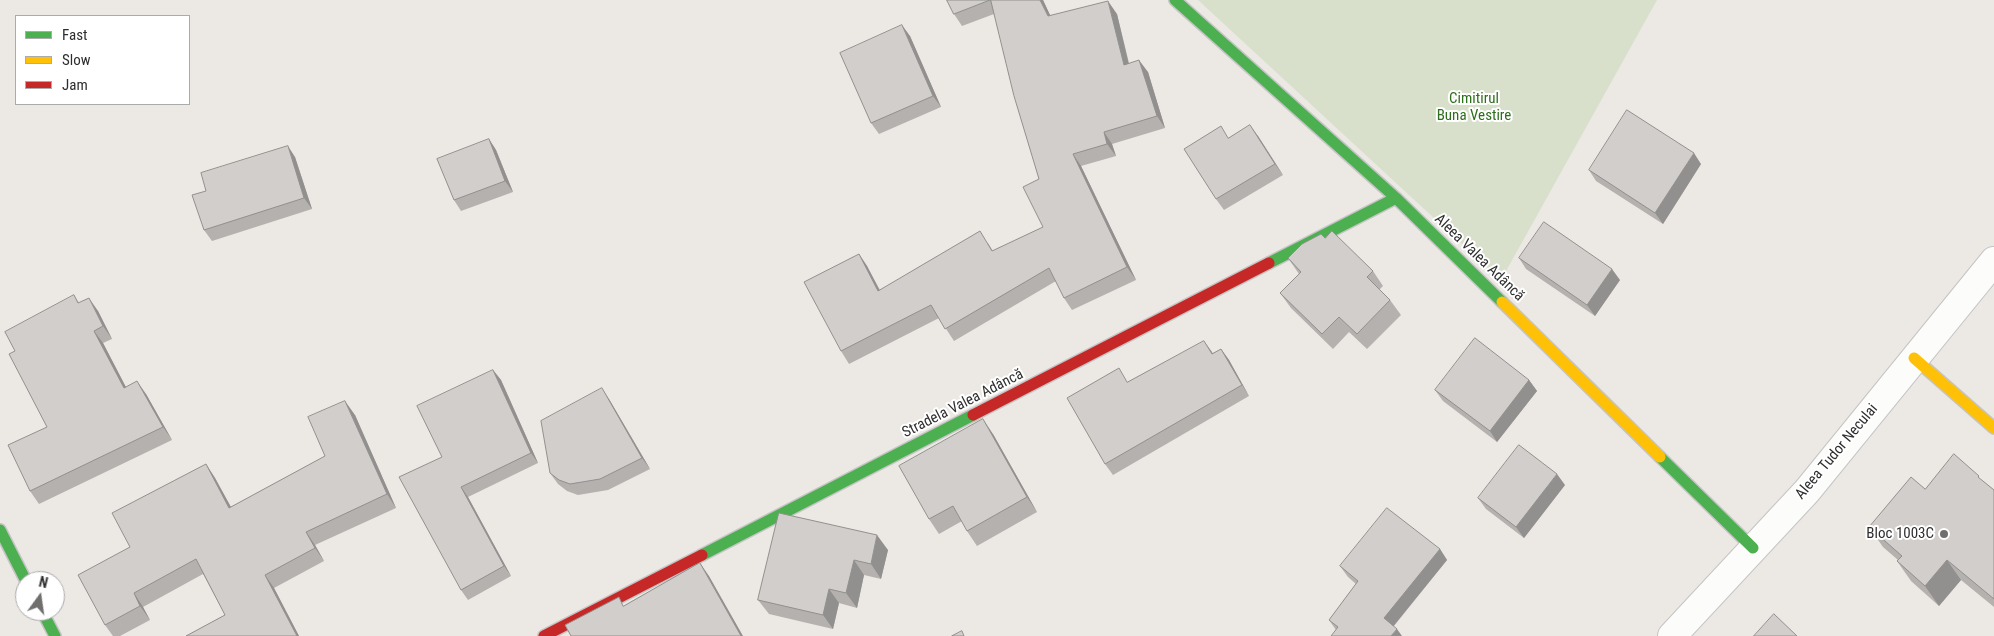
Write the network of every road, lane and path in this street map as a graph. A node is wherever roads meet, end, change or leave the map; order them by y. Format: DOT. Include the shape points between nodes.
graph roads {
  1 [pos="1175,0"];
  2 [pos="1396,198"];
  3 [pos="1994,261"];
  4 [pos="1914,358"];
  5 [pos="1994,428"];
  6 [pos="0,530"];
  7 [pos="1753,548"];
  8 [pos="21,571"];
  9 [pos="47,621"];
  10 [pos="55,636"];
  11 [pos="544,636"];
  12 [pos="1672,636"];
  1 -- 2 [label="street, Aleea Valea Adâncă"];
  2 -- 7 [label="street, Aleea Valea Adâncă"];
  2 -- 11 [label="street, Stradela Valea Adâncă"];
  3 -- 4 [label="street, Aleea Tudor Neculai"];
  4 -- 5 [label="street"];
  4 -- 7 [label="street, Aleea Tudor Neculai" via="1806,491"];
  6 -- 8 [label="street"];
  7 -- 12 [label="street, Aleea Tudor Neculai"];
  9 -- 10 [label="street"];
}
